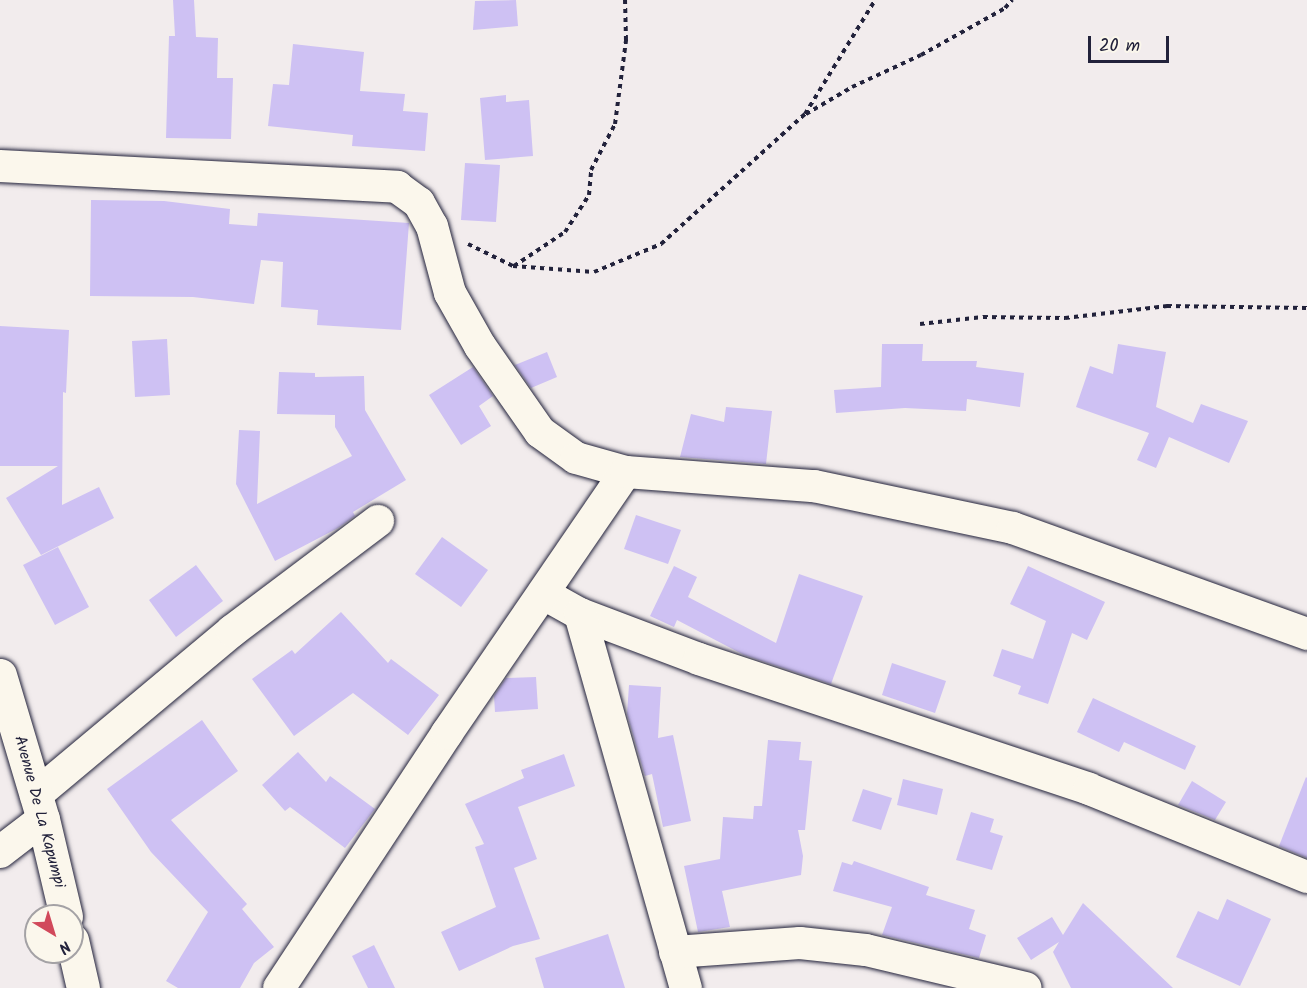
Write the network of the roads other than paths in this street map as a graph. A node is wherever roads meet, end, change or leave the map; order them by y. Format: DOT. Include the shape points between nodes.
graph roads {
  1 [pos="0,166"];
  2 [pos="626,472"];
  3 [pos="378,521"];
  4 [pos="544,594"];
  5 [pos="580,614"];
  6 [pos="1307,634"];
  7 [pos="0,675"];
  8 [pos="40,807"];
  9 [pos="0,852"];
  10 [pos="1307,877"];
  11 [pos="63,904"];
  12 [pos="675,952"];
  13 [pos="78,964"];
  14 [pos="83,988"];
  15 [pos="279,988"];
  16 [pos="686,988"];
  17 [pos="1026,988"];
  1 -- 2 [label="street" via="397,187 418,202 432,226 450,293 480,346 540,432 576,458"];
  2 -- 4 [label="street"];
  2 -- 6 [label="street" via="814,486 1013,528"];
  3 -- 8 [label="street" via="232,631"];
  4 -- 5 [label="street"];
  4 -- 15 [label="street"];
  5 -- 10 [label="street" via="699,659 1089,789"];
  5 -- 12 [label="street"];
  7 -- 8 [label="main road, Avenue De La Kapumpi"];
  8 -- 9 [label="street"];
  8 -- 11 [label="main road, Avenue De La Kapumpi"];
  12 -- 16 [label="street"];
  12 -- 17 [label="street" via="800,943 855,949"];
  13 -- 14 [label="main road"];
}
